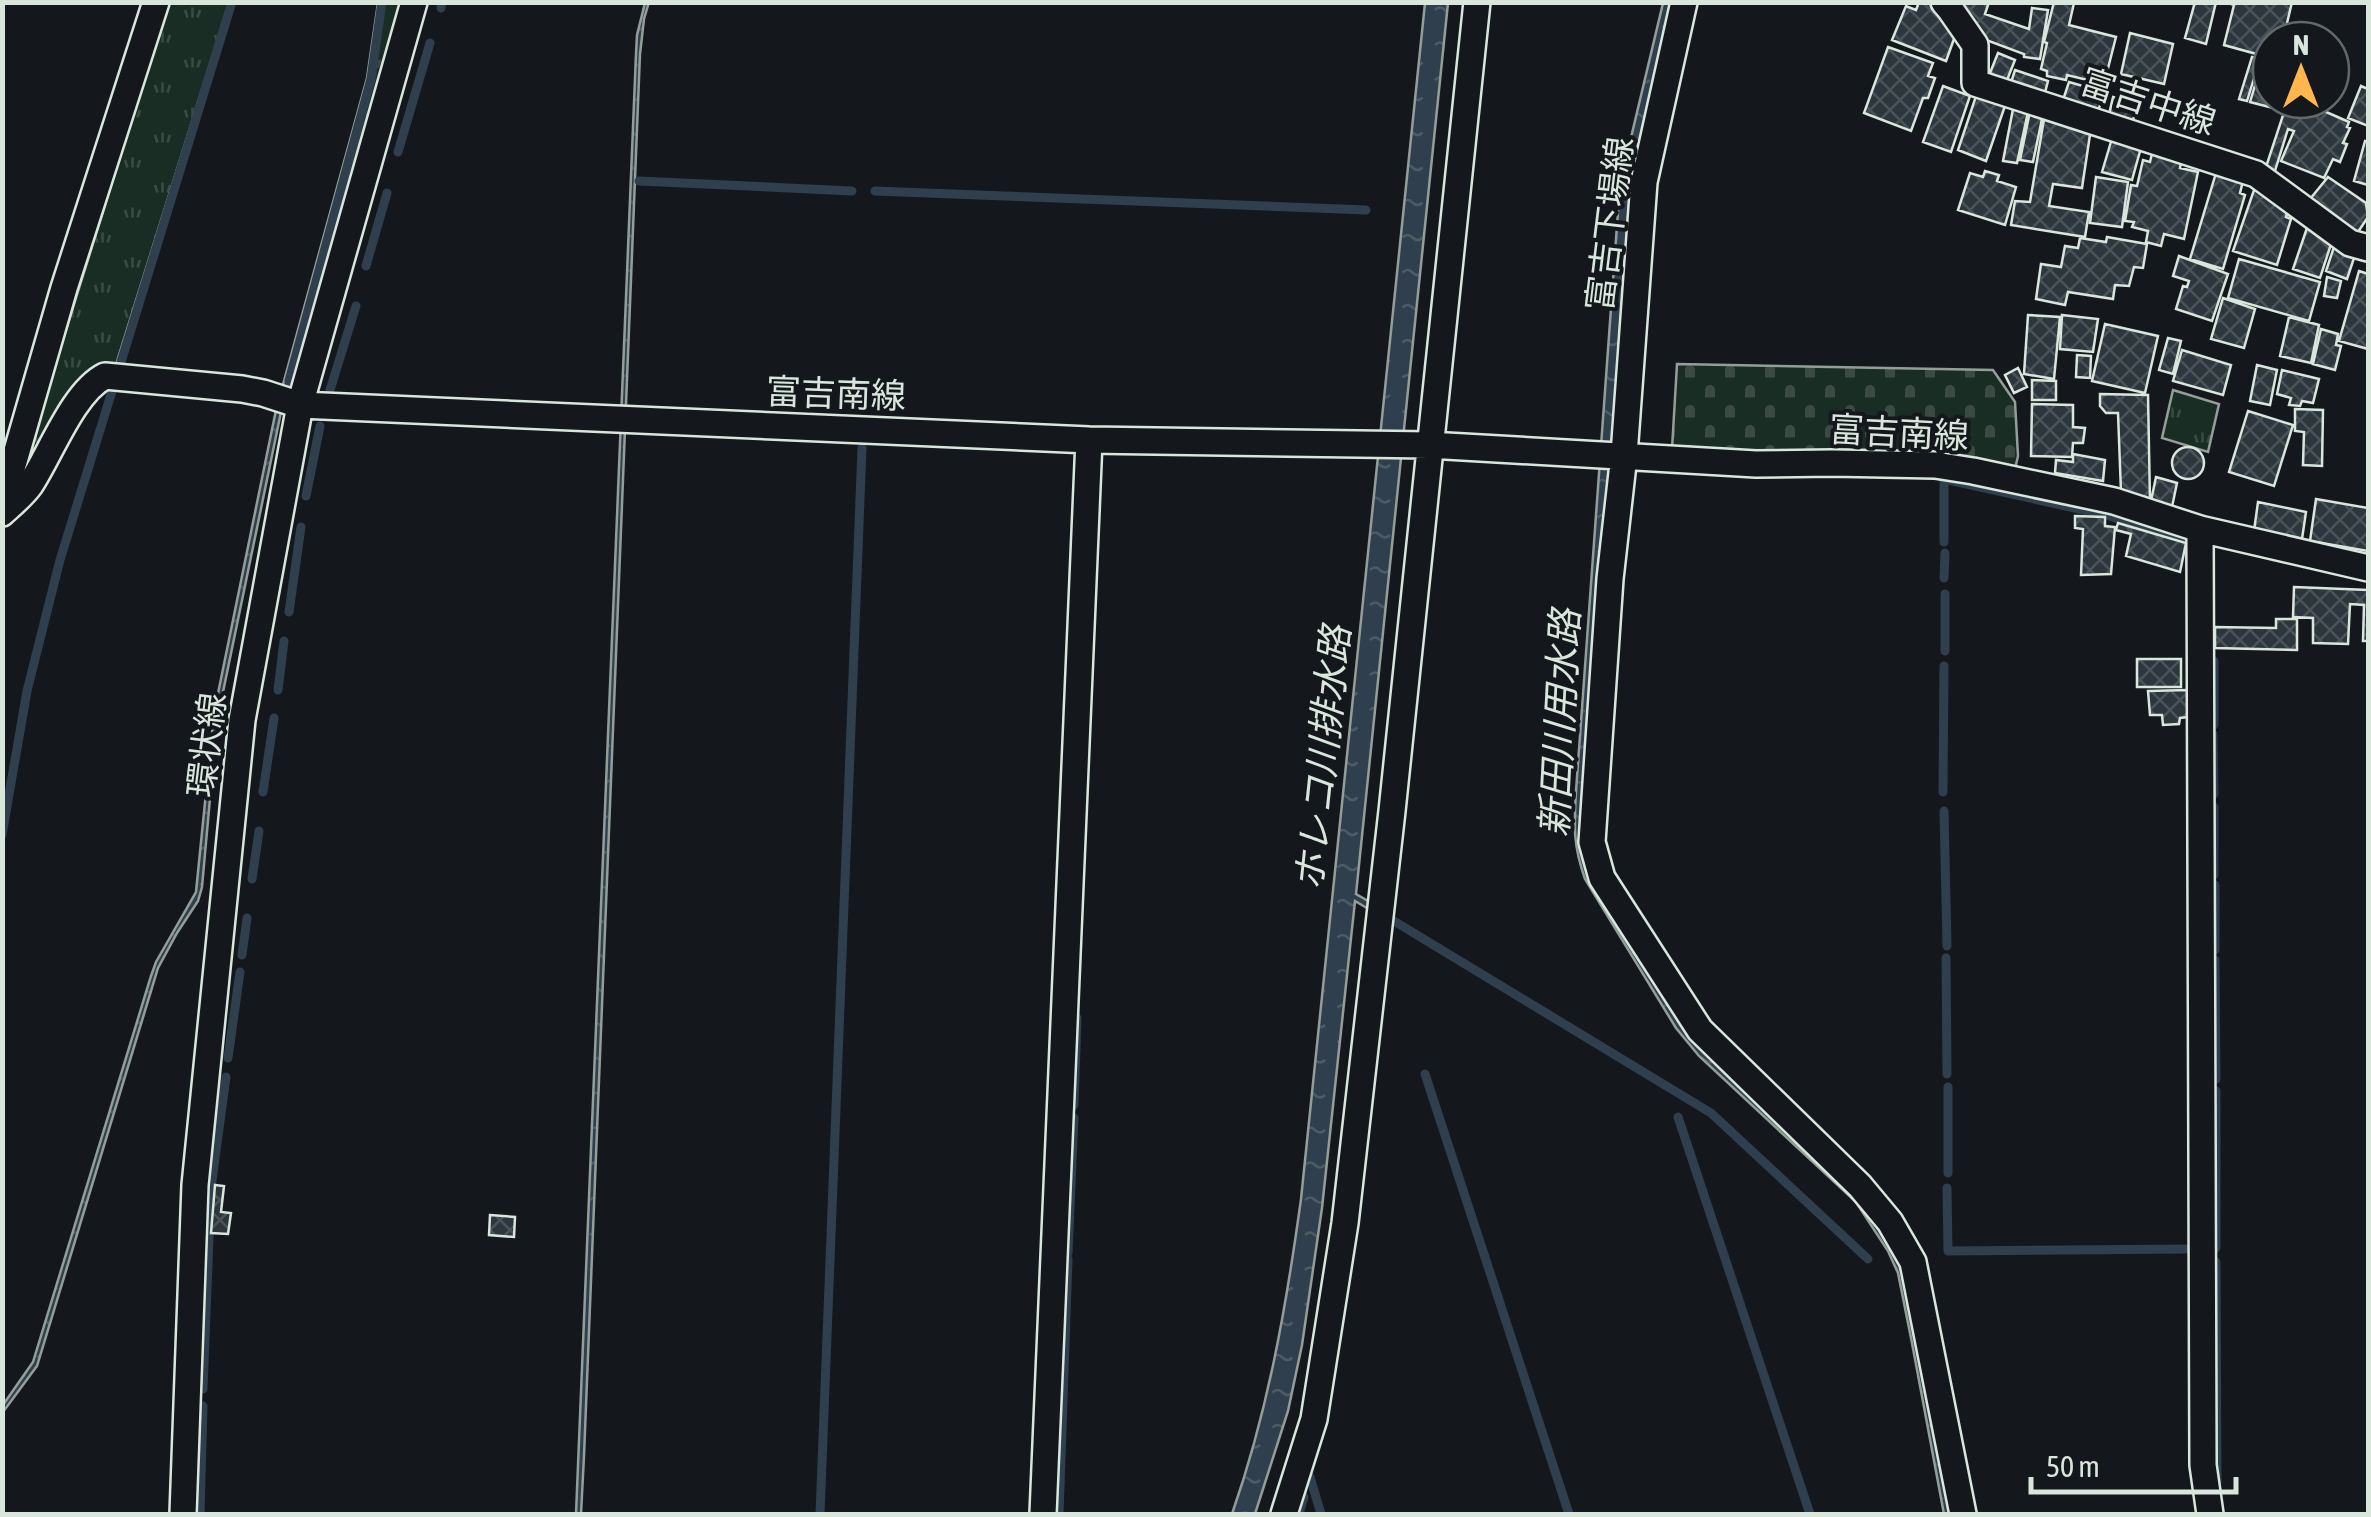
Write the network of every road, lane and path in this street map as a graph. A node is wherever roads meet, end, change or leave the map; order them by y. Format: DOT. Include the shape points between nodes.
graph roads {
  1 [pos="156,2"];
  2 [pos="414,2"];
  3 [pos="1477,2"];
  4 [pos="1684,2"];
  5 [pos="1944,2"];
  6 [pos="2368,248"];
  7 [pos="300,406"];
  8 [pos="1089,440"];
  9 [pos="1422,445"];
  10 [pos="1624,456"];
  11 [pos="2,503"];
  12 [pos="2,512"];
  13 [pos="2200,528"];
  14 [pos="2368,568"];
  15 [pos="184,1514"];
  16 [pos="1043,1514"];
  17 [pos="1284,1514"];
  18 [pos="1963,1514"];
  19 [pos="2210,1514"];
  1 -- 11 [label="street"];
  2 -- 7 [label="street, 環状線"];
  3 -- 9 [label="street"];
  4 -- 10 [label="street, 富吉下場線" via="1644,182"];
  5 -- 6 [label="street, 富吉中線" via="1975,45 1975,82 2256,174 2350,243"];
  7 -- 8 [label="street, 富吉南線"];
  7 -- 12 [label="street, 富吉南線" via="242,389 104,376 81,398 28,488"];
  7 -- 15 [label="street, 環状線" via="242,720 194,1185"];
  8 -- 9 [label="street, 富吉南線"];
  8 -- 16 [label="street"];
  9 -- 10 [label="street, 富吉南線"];
  9 -- 17 [label="street" via="1392,810 1345,1222 1314,1419"];
  10 -- 13 [label="street, 富吉南線" via="1936,466 2114,501"];
  10 -- 18 [label="street, 富吉下場線" via="1592,842 1602,878 1700,1030 1860,1186 1913,1262"];
  13 -- 14 [label="street, 富吉南線"];
  13 -- 19 [label="street" via="2203,1464"];
}
